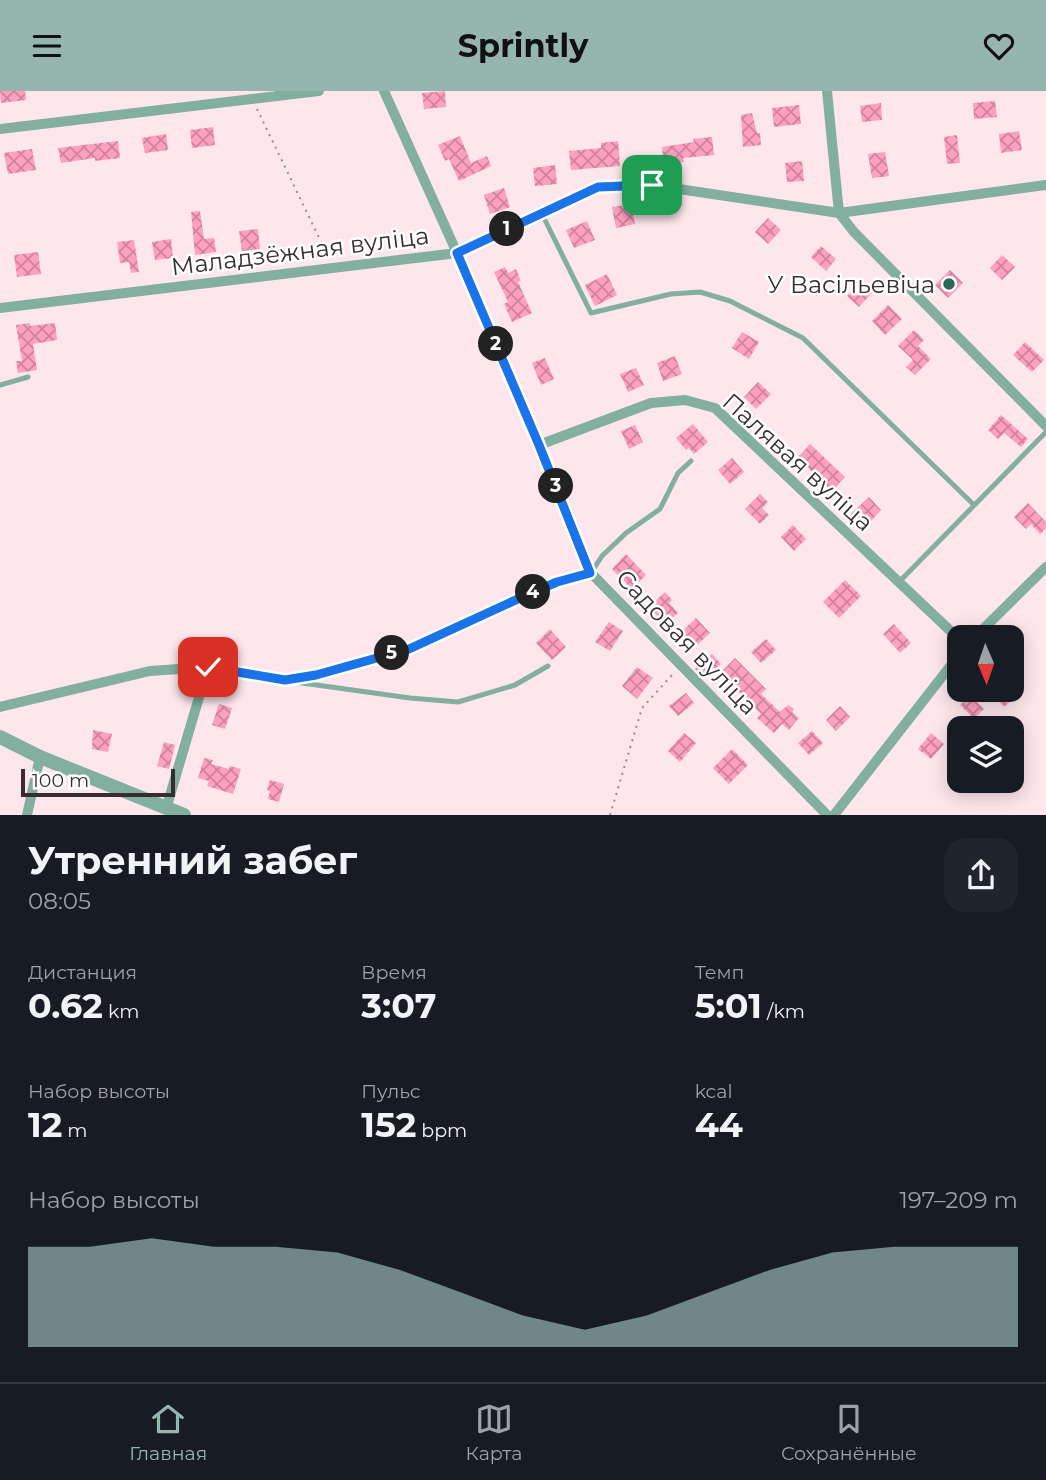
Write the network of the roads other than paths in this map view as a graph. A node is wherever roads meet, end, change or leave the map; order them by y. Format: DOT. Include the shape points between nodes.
graph roads {
  1 [pos="319,91"];
  2 [pos="384,91"];
  3 [pos="827,91"];
  4 [pos="0,129"];
  5 [pos="1046,185"];
  6 [pos="542,213"];
  7 [pos="839,213"];
  8 [pos="457,253"];
  9 [pos="0,308"];
  10 [pos="28,377"];
  11 [pos="0,386"];
  12 [pos="1046,429"];
  13 [pos="539,445"];
  14 [pos="691,461"];
  15 [pos="974,505"];
  16 [pos="1046,566"];
  17 [pos="590,573"];
  18 [pos="898,583"];
  19 [pos="987,625"];
  20 [pos="947,628"];
  21 [pos="548,666"];
  22 [pos="208,667"];
  23 [pos="947,670"];
  24 [pos="285,680"];
  25 [pos="0,707"];
  26 [pos="0,737"];
  27 [pos="40,757"];
  28 [pos="166,809"];
  29 [pos="27,815"];
  30 [pos="184,815"];
  31 [pos="827,815"];
  32 [pos="834,815"];
  1 -- 4 [label="street"];
  2 -- 8 [label="street, Садовая вуліца"];
  3 -- 7 [label="street"];
  5 -- 7 [label="street, Маладзёжная вуліца"];
  6 -- 7 [label="street, Маладзёжная вуліца" via="598,187 652,185"];
  6 -- 8 [label="street, Маладзёжная вуліца"];
  6 -- 15 [label="lane" via="592,313 671,294 700,292 778,325 803,338"];
  7 -- 12 [label="street"];
  8 -- 9 [label="street, Маладзёжная вуліца"];
  8 -- 13 [label="street, Садовая вуліца"];
  10 -- 11 [label="lane"];
  12 -- 15 [label="lane"];
  13 -- 17 [label="street, Садовая вуліца"];
  13 -- 18 [label="street, Палявая вуліца" via="651,403 684,400 715,408"];
  14 -- 17 [label="lane" via="678,473 660,509 626,533"];
  15 -- 18 [label="lane"];
  16 -- 19 [label="street"];
  17 -- 24 [label="street" via="557,582 409,649"];
  17 -- 31 [label="street, Садовая вуліца"];
  18 -- 20 [label="street, Палявая вуліца"];
  21 -- 24 [label="lane" via="515,685 458,702"];
  22 -- 24 [label="street"];
  22 -- 25 [label="street" via="150,671"];
  22 -- 28 [label="street"];
  23 -- 32 [label="street"];
  26 -- 27 [label="street"];
  27 -- 28 [label="street"];
  27 -- 29 [label="street"];
  28 -- 30 [label="street"];
}
